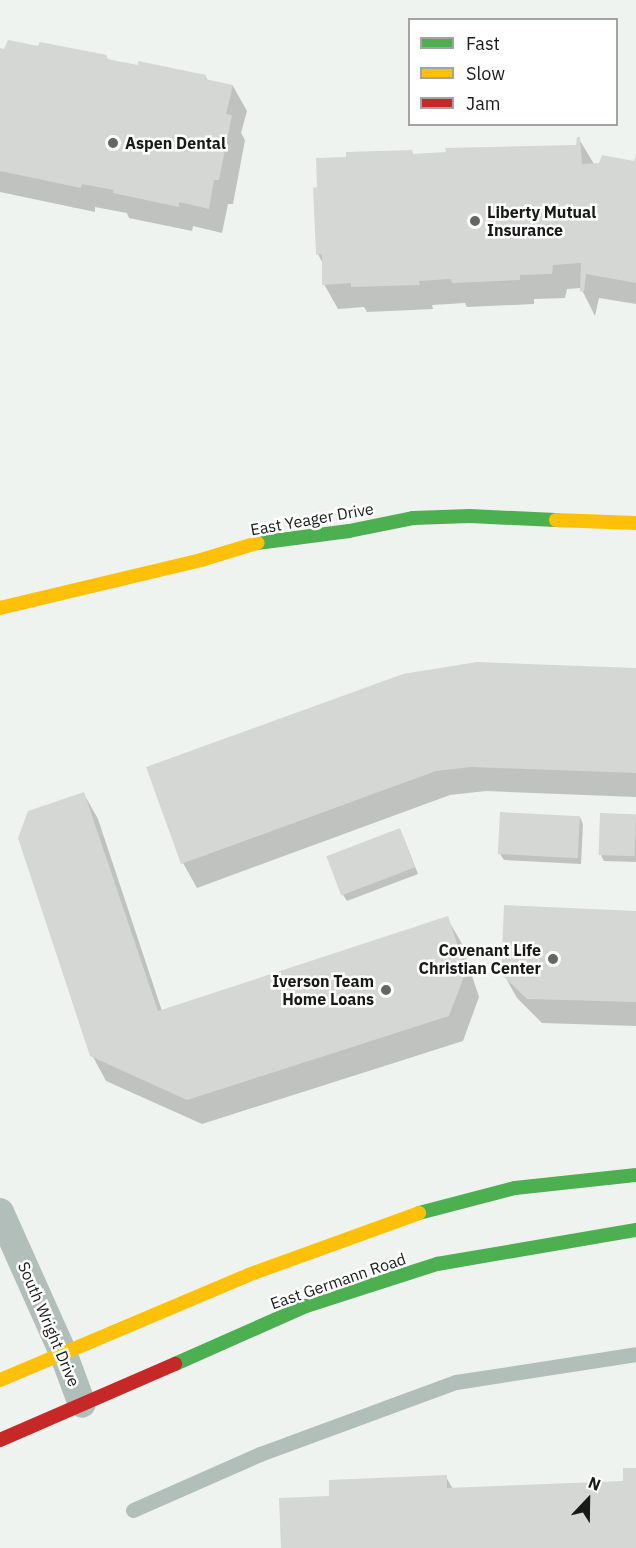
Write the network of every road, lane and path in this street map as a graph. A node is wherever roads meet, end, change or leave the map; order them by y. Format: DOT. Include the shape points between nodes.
graph roads {
  1 [pos="636,523"];
  2 [pos="0,608"];
  3 [pos="636,1175"];
  4 [pos="0,1212"];
  5 [pos="636,1230"];
  6 [pos="63,1353"];
  7 [pos="636,1354"];
  8 [pos="0,1380"];
  9 [pos="82,1404"];
  10 [pos="0,1440"];
  11 [pos="133,1510"];
  1 -- 2 [label="main road, East Yeager Drive" via="470,516 413,518 349,531 268,540"];
  3 -- 6 [label="main road" via="515,1188 410,1216 248,1275"];
  4 -- 6 [label="street, South Wright Drive"];
  5 -- 9 [label="main road, East Germann Road" via="437,1264 306,1306"];
  6 -- 8 [label="main road"];
  6 -- 9 [label="street, South Wright Drive"];
  7 -- 11 [label="lane" via="456,1382 260,1454"];
  9 -- 10 [label="main road, East Germann Road"];
}
